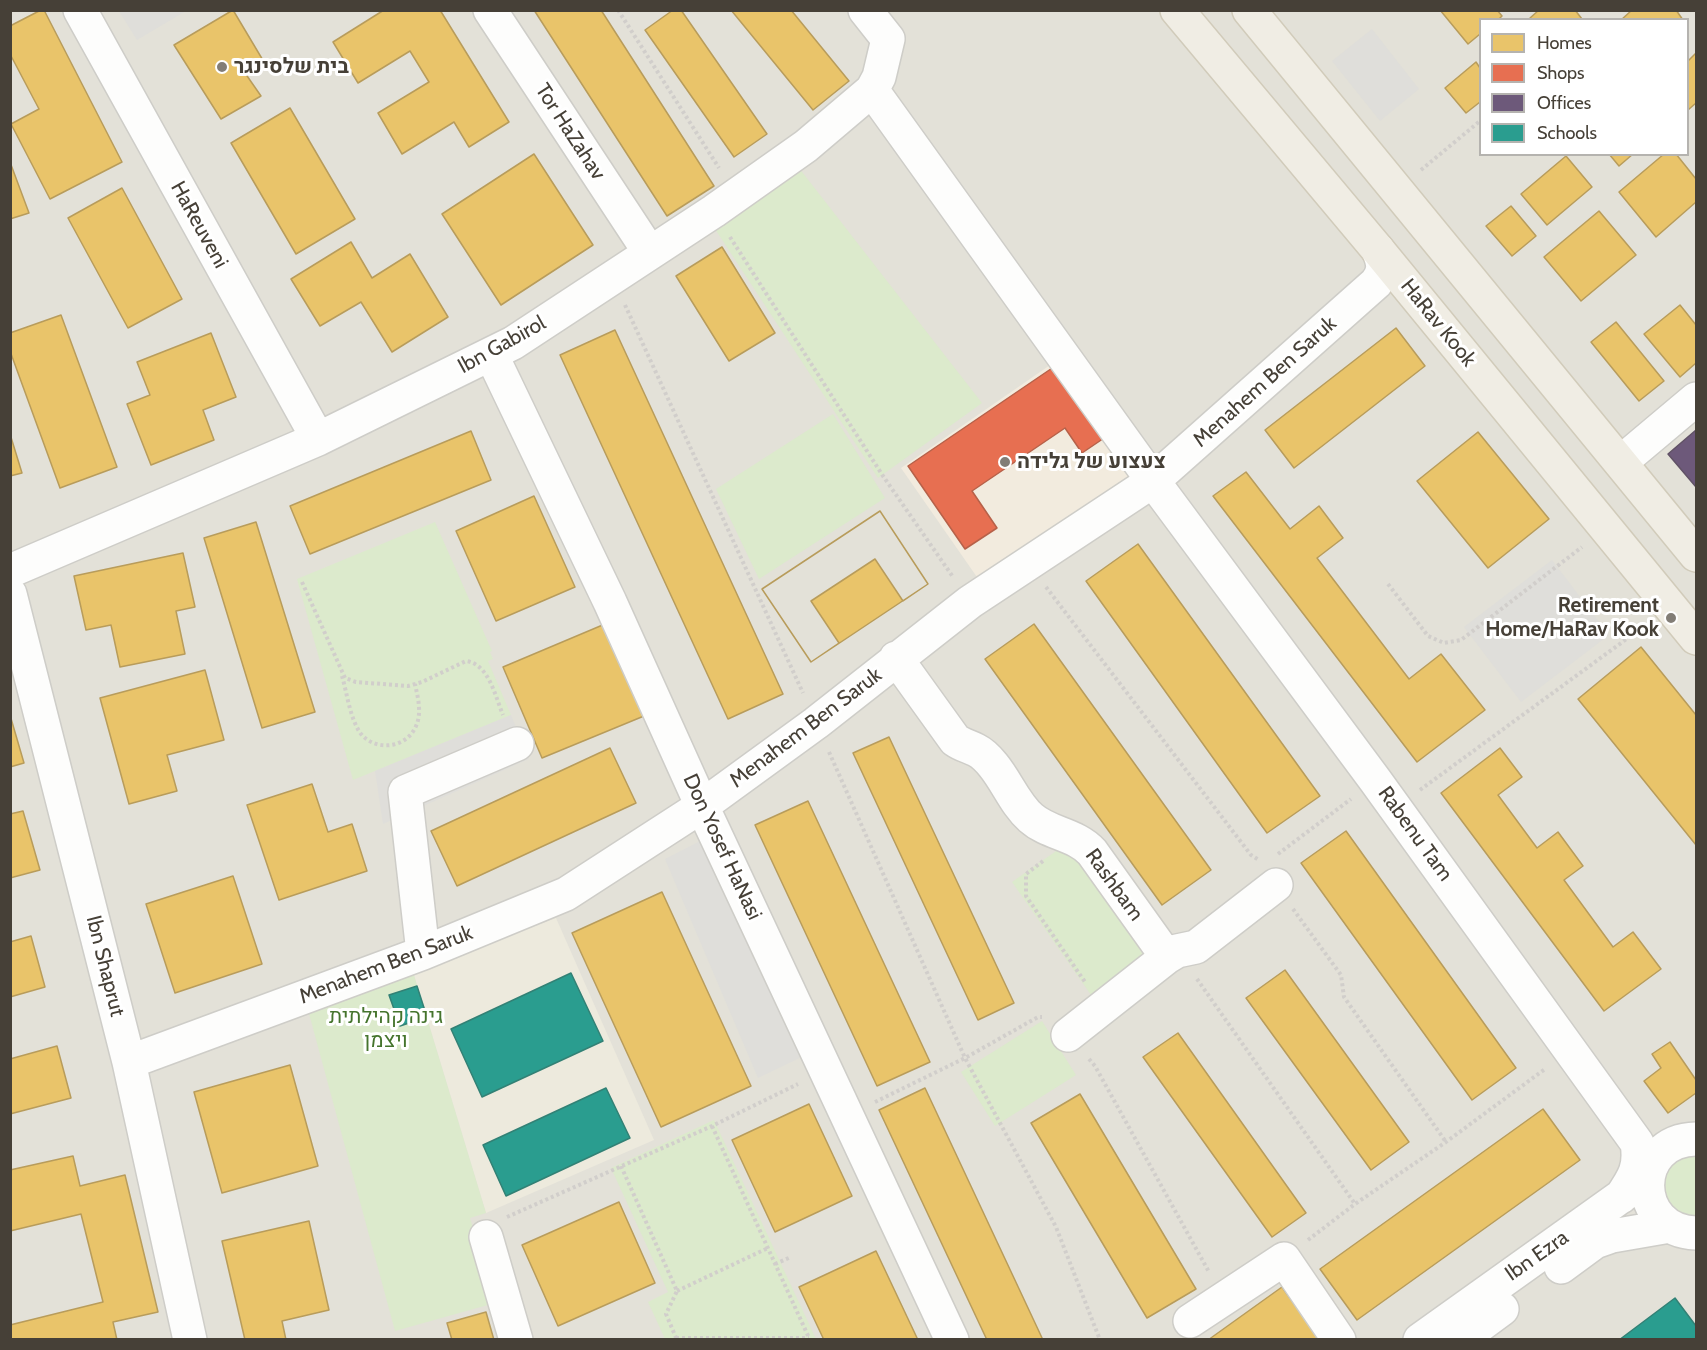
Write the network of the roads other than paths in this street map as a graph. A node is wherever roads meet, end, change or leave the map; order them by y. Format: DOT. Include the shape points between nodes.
graph roads {
  1 [pos="80,10"];
  2 [pos="490,10"];
  3 [pos="865,10"];
  4 [pos="1177,10"];
  5 [pos="1249,10"];
  6 [pos="872,90"];
  7 [pos="1378,250"];
  8 [pos="650,253"];
  9 [pos="491,354"];
  10 [pos="1696,399"];
  11 [pos="318,439"];
  12 [pos="1621,462"];
  13 [pos="1153,481"];
  14 [pos="1696,555"];
  15 [pos="10,571"];
  16 [pos="10,594"];
  17 [pos="1696,638"];
  18 [pos="896,658"];
  19 [pos="516,744"];
  20 [pos="702,806"];
  21 [pos="1270,875"];
  22 [pos="423,953"];
  23 [pos="1172,954"];
  24 [pos="1068,1035"];
  25 [pos="129,1062"];
  26 [pos="1693,1139"];
  27 [pos="1650,1169"];
  28 [pos="1622,1197"];
  29 [pos="1687,1232"];
  30 [pos="486,1237"];
  31 [pos="1190,1321"];
  32 [pos="190,1340"];
  33 [pos="516,1340"];
  34 [pos="952,1340"];
  35 [pos="1339,1340"];
  36 [pos="1420,1340"];
  37 [pos="1460,1340"];
  1 -- 11 [label="street, HaReuveni"];
  2 -- 8 [label="street, Tor HaZahav"];
  3 -- 6 [label="street, Ibn Gabirol" via="888,39"];
  4 -- 7 [label="main road, HaRav Kook"];
  5 -- 12 [label="main road"];
  6 -- 8 [label="street, Ibn Gabirol" via="806,146"];
  6 -- 13 [label="street, Rabenu Tam"];
  7 -- 13 [label="street, Menahem Ben Saruk" via="1383,265 1376,283"];
  7 -- 17 [label="main road, HaRav Kook"];
  8 -- 9 [label="street, Ibn Gabirol"];
  9 -- 11 [label="street, Ibn Gabirol"];
  9 -- 20 [label="street, Don Yosef HaNasi"];
  10 -- 12 [label="street"];
  11 -- 15 [label="street, Ibn Gabirol"];
  12 -- 14 [label="main road"];
  13 -- 18 [label="street, Menahem Ben Saruk" via="970,602"];
  13 -- 28 [label="street, Rabenu Tam" via="1637,1143 1640,1158"];
  16 -- 25 [label="street, Ibn Shaprut"];
  18 -- 20 [label="street, Menahem Ben Saruk" via="816,723"];
  18 -- 23 [label="street, Rashbam" via="955,740 977,750 994,766 1033,820 1079,840 1092,852"];
  19 -- 22 [label="street" via="405,792"];
  20 -- 22 [label="street, Menahem Ben Saruk" via="566,894"];
  20 -- 34 [label="street, Don Yosef HaNasi"];
  21 -- 23 [label="street" via="1196,947"];
  22 -- 25 [label="street, Menahem Ben Saruk"];
  23 -- 24 [label="street"];
  25 -- 32 [label="street, Ibn Shaprut"];
  26 -- 27 [label="street, Ibn Ezra" via="1671,1145 1658,1155"];
  27 -- 28 [label="street, Ibn Ezra"];
  27 -- 29 [label="street" via="1647,1185 1658,1215"];
  28 -- 36 [label="street, Ibn Ezra"];
  29 -- 37 [label="street, Ibn Ezra" via="1628,1232 1595,1242"];
  30 -- 33 [label="street"];
  31 -- 35 [label="street" via="1284,1259"];
}
